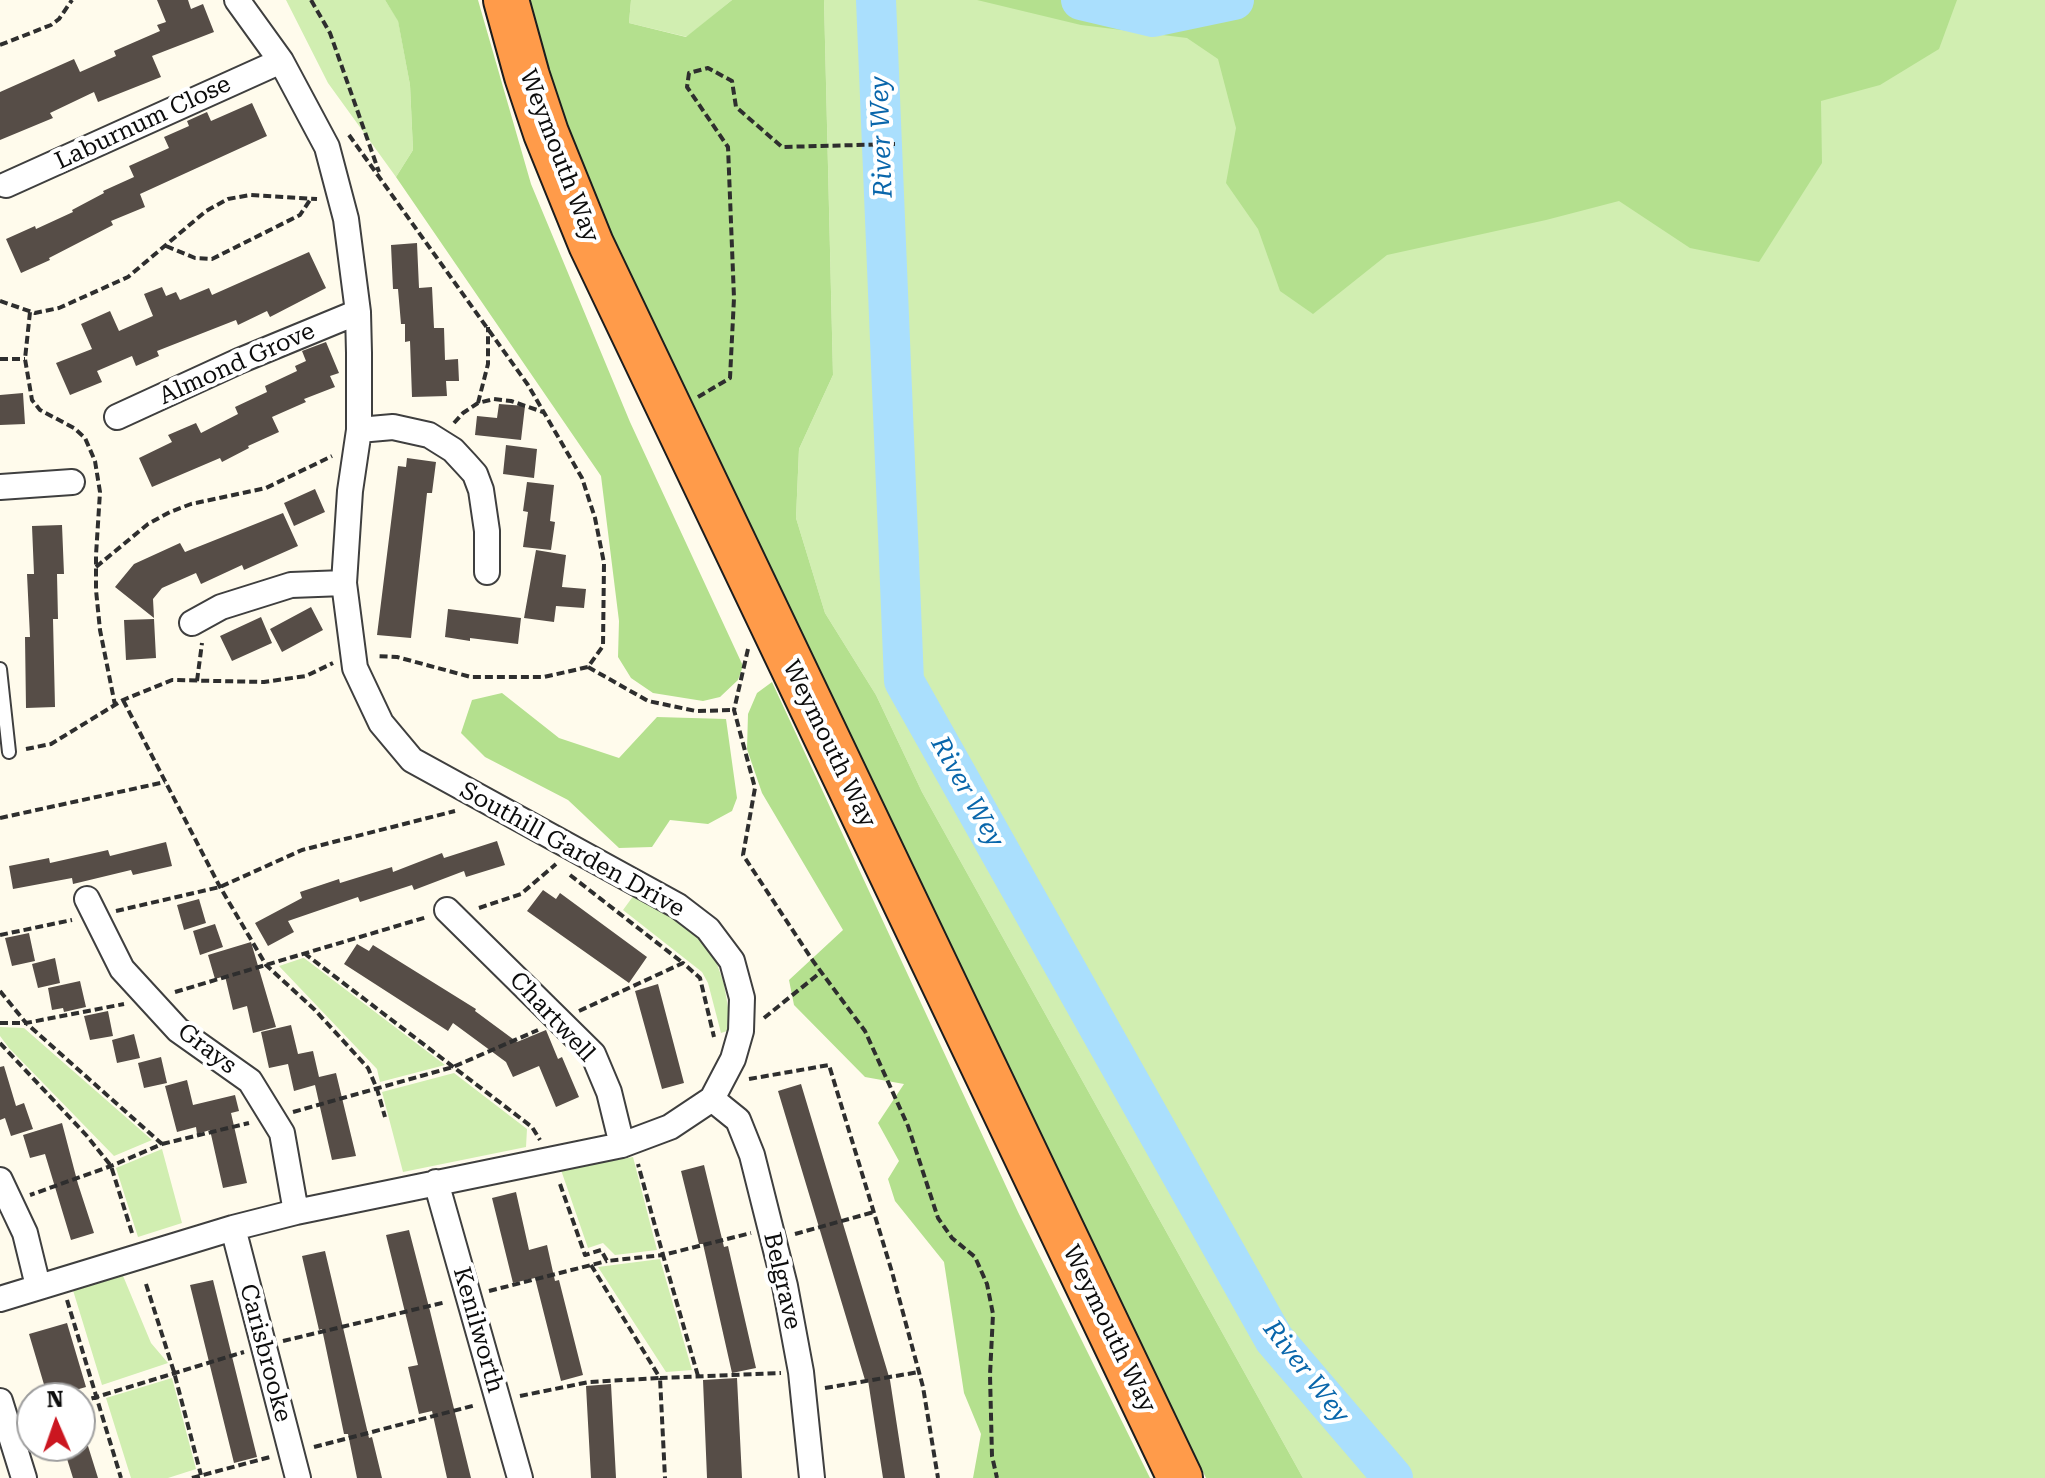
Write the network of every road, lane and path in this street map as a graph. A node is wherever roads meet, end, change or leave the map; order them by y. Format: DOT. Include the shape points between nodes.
graph roads {
  1 [pos="72,0"];
  2 [pos="237,0"];
  3 [pos="311,0"];
  4 [pos="506,0"];
  5 [pos="0,45"];
  6 [pos="281,61"];
  7 [pos="346,130"];
  8 [pos="895,144"];
  9 [pos="381,179"];
  10 [pos="6,185"];
  11 [pos="340,199"];
  12 [pos="310,200"];
  13 [pos="166,246"];
  14 [pos="0,301"];
  15 [pos="358,312"];
  16 [pos="488,327"];
  17 [pos="0,359"];
  18 [pos="25,359"];
  19 [pos="478,403"];
  20 [pos="544,413"];
  21 [pos="672,413"];
  22 [pos="117,417"];
  23 [pos="359,430"];
  24 [pos="440,441"];
  25 [pos="355,454"];
  26 [pos="72,482"];
  27 [pos="0,487"];
  28 [pos="96,567"];
  29 [pos="487,572"];
  30 [pos="344,583"];
  31 [pos="198,620"];
  32 [pos="749,643"];
  33 [pos="353,655"];
  34 [pos="588,667"];
  35 [pos="0,669"];
  36 [pos="197,681"];
  37 [pos="123,700"];
  38 [pos="734,710"];
  39 [pos="9,752"];
  40 [pos="165,782"];
  41 [pos="0,818"];
  42 [pos="419,820"];
  43 [pos="556,864"];
  44 [pos="569,874"];
  45 [pos="220,887"];
  46 [pos="91,907"];
  47 [pos="451,913"];
  48 [pos="0,935"];
  49 [pos="304,953"];
  50 [pos="683,963"];
  51 [pos="266,965"];
  52 [pos="821,972"];
  53 [pos="0,991"];
  54 [pos="150,999"];
  55 [pos="560,1020"];
  56 [pos="0,1023"];
  57 [pos="26,1023"];
  58 [pos="741,1031"];
  59 [pos="1,1046"];
  60 [pos="733,1059"];
  61 [pos="453,1067"];
  62 [pos="377,1089"];
  63 [pos="719,1104"];
  64 [pos="385,1117"];
  65 [pos="272,1118"];
  66 [pos="627,1143"];
  67 [pos="162,1144"];
  68 [pos="542,1144"];
  69 [pos="111,1166"];
  70 [pos="0,1180"];
  71 [pos="436,1182"];
  72 [pos="560,1184"];
  73 [pos="11,1202"];
  74 [pos="296,1212"];
  75 [pos="874,1212"];
  76 [pos="233,1228"];
  77 [pos="132,1233"];
  78 [pos="772,1234"];
  79 [pos="663,1255"];
  80 [pos="607,1261"];
  81 [pos="591,1265"];
  82 [pos="49,1283"];
  83 [pos="146,1284"];
  84 [pos="469,1296"];
  85 [pos="0,1299"];
  86 [pos="263,1346"];
  87 [pos="174,1372"];
  88 [pos="919,1372"];
  89 [pos="698,1376"];
  90 [pos="660,1378"];
  91 [pos="802,1382"];
  92 [pos="97,1397"];
  93 [pos="0,1401"];
  94 [pos="291,1452"];
  95 [pos="201,1475"];
  96 [pos="24,1478"];
  97 [pos="121,1478"];
  98 [pos="192,1478"];
  99 [pos="298,1478"];
  100 [pos="520,1478"];
  101 [pos="665,1478"];
  102 [pos="812,1478"];
  103 [pos="938,1478"];
  104 [pos="997,1478"];
  105 [pos="1180,1478"];
  1 -- 5 [label="path" via="51,25"];
  2 -- 6 [label="street, Southill Garden Drive"];
  3 -- 9 [label="path" via="330,33"];
  4 -- 21 [label="highway, Weymouth Way" via="570,194"];
  6 -- 10 [label="street, Laburnum Close"];
  6 -- 11 [label="street, Southill Garden Drive" via="327,147"];
  7 -- 9 [label="path"];
  8 -- 21 [label="path" via="782,147 736,107 732,81 708,68 689,73 687,87 728,147 731,365 730,378"];
  9 -- 16 [label="path"];
  11 -- 12 [label="path"];
  11 -- 15 [label="street, Southill Garden Drive"];
  12 -- 13 [label="path" via="264,195 228,199"];
  12 -- 13 [label="path" via="300,215 212,259"];
  13 -- 14 [label="path" via="128,277 59,308 35,313"];
  15 -- 22 [label="street, Almond Grove"];
  15 -- 23 [label="street, Southill Garden Drive"];
  16 -- 19 [label="path" via="488,364"];
  16 -- 20 [label="path"];
  17 -- 18 [label="path"];
  19 -- 20 [label="path" via="511,401"];
  19 -- 24 [label="path"];
  20 -- 34 [label="path" via="582,478 604,563 603,646"];
  21 -- 105 [label="highway, Weymouth Way"];
  23 -- 24 [label="street" via="393,427"];
  23 -- 25 [label="street, Southill Garden Drive"];
  24 -- 29 [label="street" via="475,474 481,490"];
  25 -- 28 [label="path" via="332,456 266,488 170,512"];
  25 -- 30 [label="street, Southill Garden Drive"];
  26 -- 27 [label="street"];
  30 -- 31 [label="street" via="291,585 221,607"];
  30 -- 33 [label="street, Southill Garden Drive"];
  31 -- 36 [label="path"];
  32 -- 38 [label="path"];
  33 -- 34 [label="path" via="397,657 471,677 544,677"];
  33 -- 36 [label="path" via="306,676 264,682"];
  33 -- 58 [label="street, Southill Garden Drive" via="381,723 412,760 678,906 708,929 732,961 742,998"];
  34 -- 38 [label="path" via="648,701 696,711"];
  35 -- 39 [label="lane"];
  36 -- 37 [label="path" via="172,680"];
  37 -- 39 [label="path" via="51,744"];
  37 -- 40 [label="path"];
  38 -- 52 [label="path" via="755,788 743,855"];
  40 -- 41 [label="path"];
  40 -- 45 [label="path"];
  42 -- 45 [label="path" via="302,850"];
  43 -- 47 [label="path" via="521,894"];
  44 -- 50 [label="path"];
  45 -- 46 [label="path"];
  45 -- 51 [label="path"];
  46 -- 48 [label="path"];
  46 -- 54 [label="street, Grays" via="122,969"];
  47 -- 49 [label="path"];
  47 -- 55 [label="street, Chartwell"];
  49 -- 51 [label="path"];
  49 -- 61 [label="path"];
  50 -- 55 [label="path"];
  50 -- 60 [label="path" via="700,978 717,1052"];
  51 -- 54 [label="path"];
  51 -- 62 [label="path" via="368,1068"];
  52 -- 58 [label="path"];
  52 -- 104 [label="path" via="865,1031 908,1126 938,1218 975,1257 987,1284 993,1314 990,1375"];
  53 -- 57 [label="path"];
  54 -- 57 [label="path"];
  54 -- 65 [label="street, Grays" via="178,1030 250,1081"];
  55 -- 61 [label="path"];
  55 -- 66 [label="street, Chartwell" via="593,1054"];
  56 -- 57 [label="path"];
  57 -- 67 [label="path"];
  58 -- 60 [label="street, Southill Garden Drive"];
  59 -- 69 [label="path"];
  60 -- 63 [label="street, Southill Garden Drive"];
  61 -- 62 [label="path"];
  61 -- 68 [label="path" via="532,1127"];
  62 -- 64 [label="path"];
  62 -- 65 [label="path"];
  63 -- 66 [label="street, Southill Garden Drive"];
  63 -- 75 [label="path" via="750,1078 829,1065"];
  63 -- 78 [label="street, Belgrave" via="738,1120"];
  65 -- 67 [label="path"];
  65 -- 74 [label="street, Grays" via="282,1133"];
  66 -- 71 [label="street, Southill Garden Drive"];
  66 -- 79 [label="path"];
  67 -- 69 [label="path"];
  69 -- 73 [label="path"];
  69 -- 77 [label="path"];
  70 -- 73 [label="street"];
  71 -- 74 [label="street, Southill Garden Drive"];
  71 -- 84 [label="street, Kenilworth"];
  72 -- 80 [label="path" via="585,1255 601,1250"];
  73 -- 82 [label="street"];
  74 -- 76 [label="street, Southill Garden Drive"];
  75 -- 78 [label="path"];
  75 -- 88 [label="path"];
  76 -- 82 [label="street, Southill Garden Drive"];
  76 -- 86 [label="street, Carisbrooke"];
  78 -- 79 [label="path"];
  78 -- 91 [label="street, Belgrave"];
  79 -- 80 [label="path"];
  79 -- 89 [label="path"];
  80 -- 81 [label="path"];
  81 -- 84 [label="path"];
  81 -- 90 [label="path"];
  82 -- 85 [label="street, Southill Garden Drive"];
  82 -- 92 [label="path"];
  83 -- 87 [label="path"];
  84 -- 86 [label="path"];
  84 -- 100 [label="street, Kenilworth"];
  86 -- 87 [label="path"];
  86 -- 94 [label="street, Carisbrooke"];
  87 -- 92 [label="path"];
  87 -- 95 [label="path"];
  88 -- 91 [label="path"];
  88 -- 103 [label="path"];
  89 -- 90 [label="path"];
  89 -- 91 [label="path"];
  90 -- 101 [label="path"];
  91 -- 102 [label="street, Belgrave"];
  92 -- 97 [label="path"];
  93 -- 96 [label="street"];
  94 -- 95 [label="path"];
  94 -- 99 [label="street, Carisbrooke"];
  95 -- 98 [label="path"];
}
